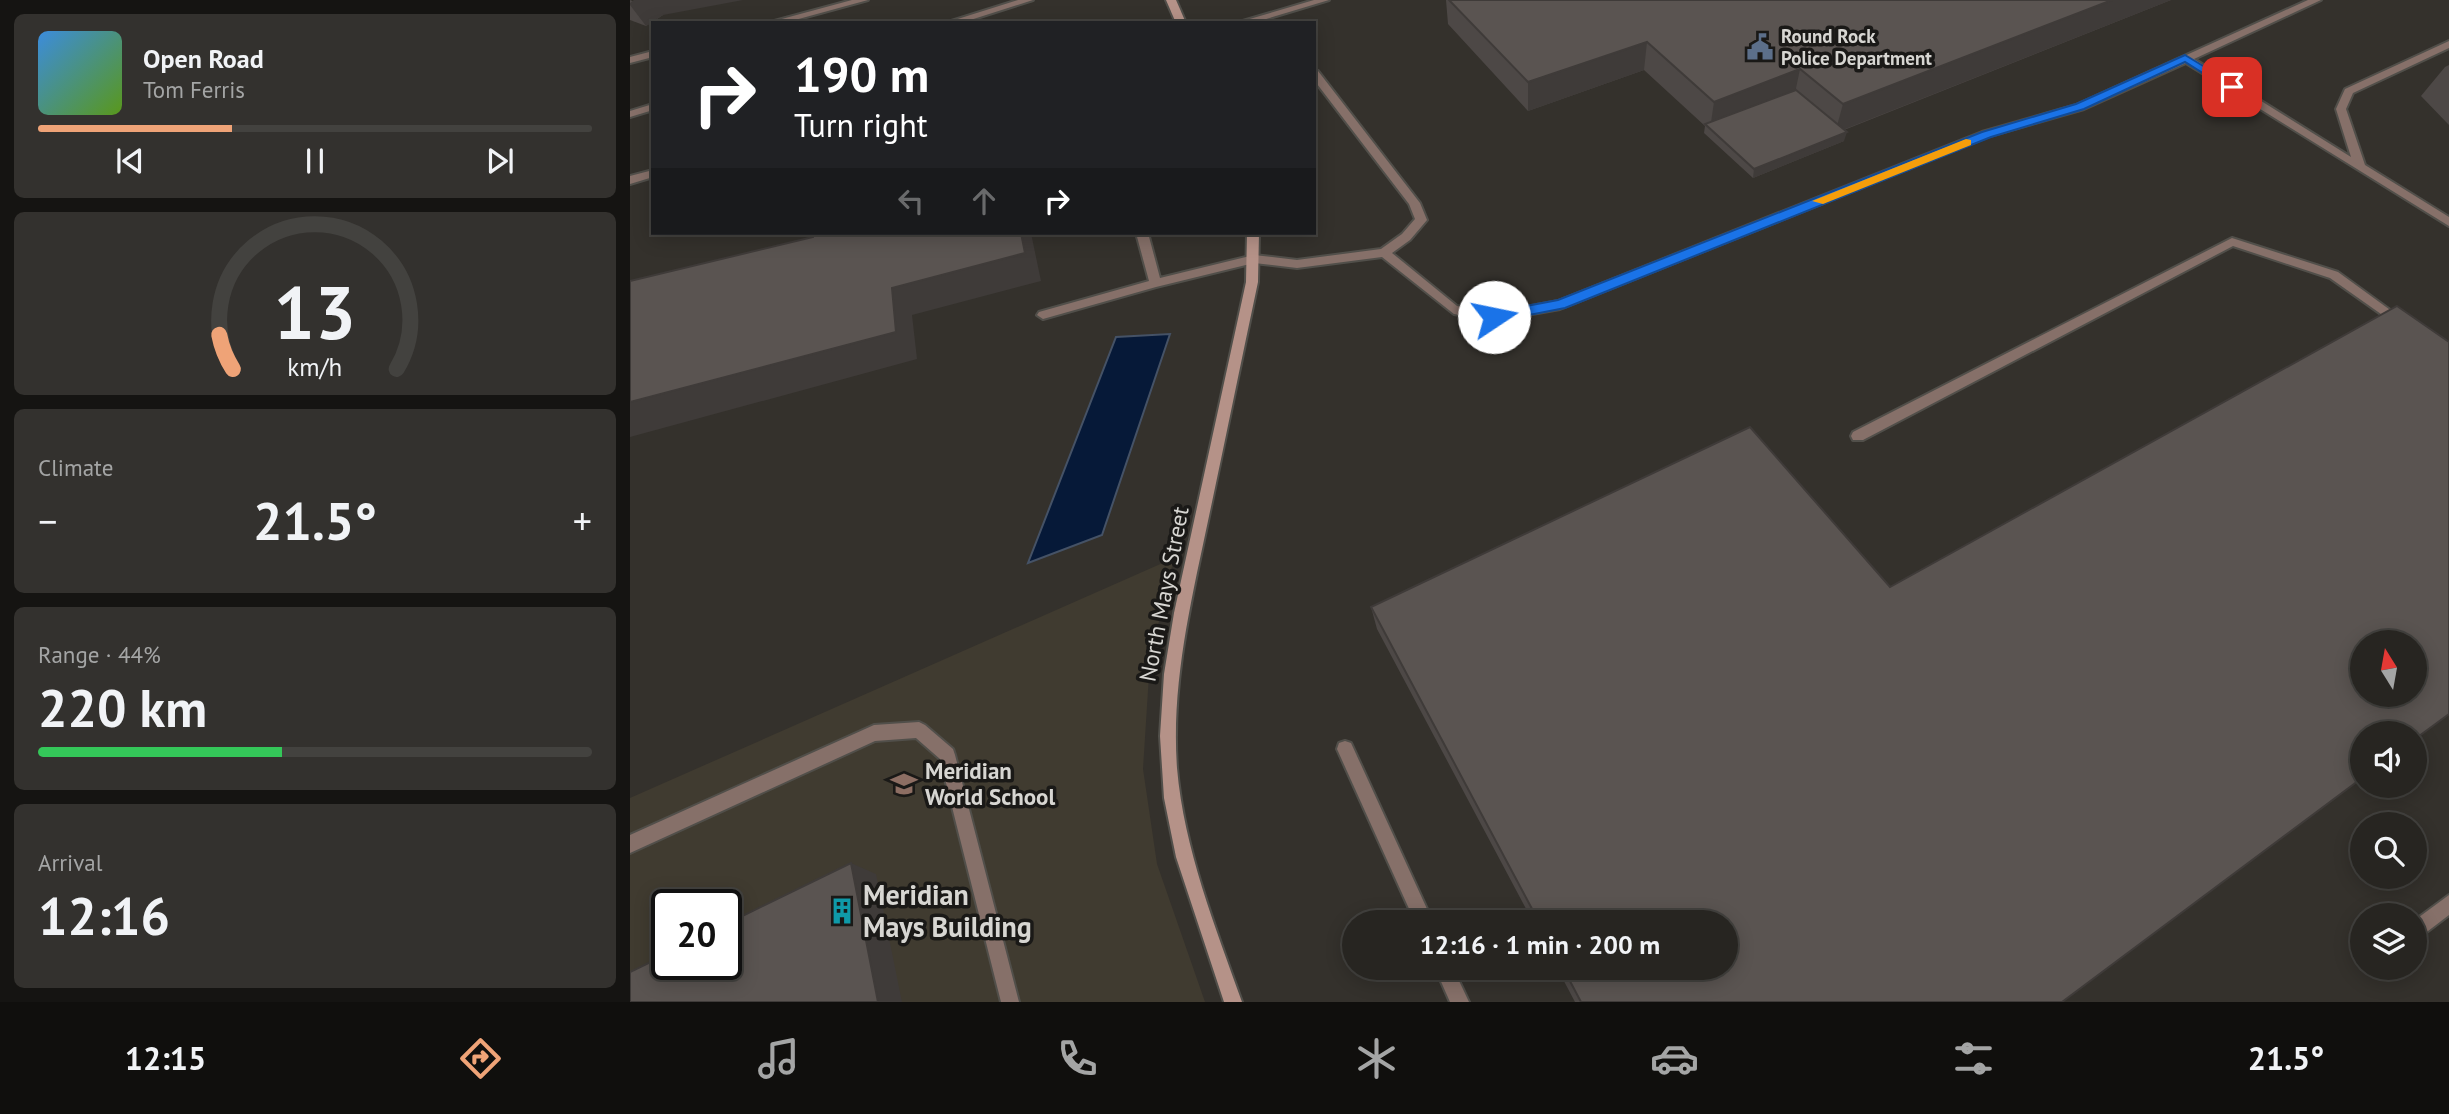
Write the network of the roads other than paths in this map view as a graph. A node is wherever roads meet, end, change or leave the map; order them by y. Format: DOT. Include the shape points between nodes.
graph roads {
  1 [pos="863,0"];
  2 [pos="1028,0"];
  3 [pos="1171,0"];
  4 [pos="1324,0"];
  5 [pos="2316,0"];
  6 [pos="1273,19"];
  7 [pos="780,21"];
  8 [pos="957,21"];
  9 [pos="1180,21"];
  10 [pos="2449,44"];
  11 [pos="651,55"];
  12 [pos="2185,58"];
  13 [pos="630,60"];
  14 [pos="1316,76"];
  15 [pos="651,108"];
  16 [pos="630,114"];
  17 [pos="2360,166"];
  18 [pos="651,174"];
  19 [pos="630,180"];
  20 [pos="2449,222"];
  21 [pos="1143,235"];
  22 [pos="1253,235"];
  23 [pos="1384,253"];
  24 [pos="1254,259"];
  25 [pos="1156,284"];
  26 [pos="1043,315"];
  27 [pos="2418,334"];
  28 [pos="1858,436"];
  29 [pos="1345,749"];
  30 [pos="630,844"];
  31 [pos="2449,904"];
  32 [pos="1419,910"];
  33 [pos="2427,922"];
  34 [pos="1450,980"];
  35 [pos="1010,1002"];
  36 [pos="1233,1002"];
  37 [pos="1460,1002"];
  1 -- 7 [label="street"];
  2 -- 8 [label="street"];
  3 -- 9 [label="main road"];
  4 -- 6 [label="street"];
  5 -- 12 [label="street"];
  10 -- 17 [label="street" via="2349,90 2341,109"];
  11 -- 13 [label="street"];
  12 -- 17 [label="street"];
  12 -- 23 [label="street" via="2080,107 1986,134 1560,305 1494,317 1454,310"];
  14 -- 23 [label="street" via="1414,203 1421,220"];
  15 -- 16 [label="street"];
  17 -- 20 [label="street"];
  18 -- 19 [label="street"];
  21 -- 25 [label="street"];
  22 -- 24 [label="main road, North Mays Street"];
  23 -- 24 [label="street" via="1297,264"];
  24 -- 25 [label="street"];
  24 -- 36 [label="main road, North Mays Street" via="1175,637 1168,701 1169,768 1180,840"];
  25 -- 26 [label="street"];
  27 -- 28 [label="street" via="2334,275 2232,242"];
  29 -- 32 [label="street"];
  30 -- 35 [label="street" via="874,733 919,730 947,755"];
  31 -- 33 [label="street"];
  34 -- 37 [label="street"];
}
